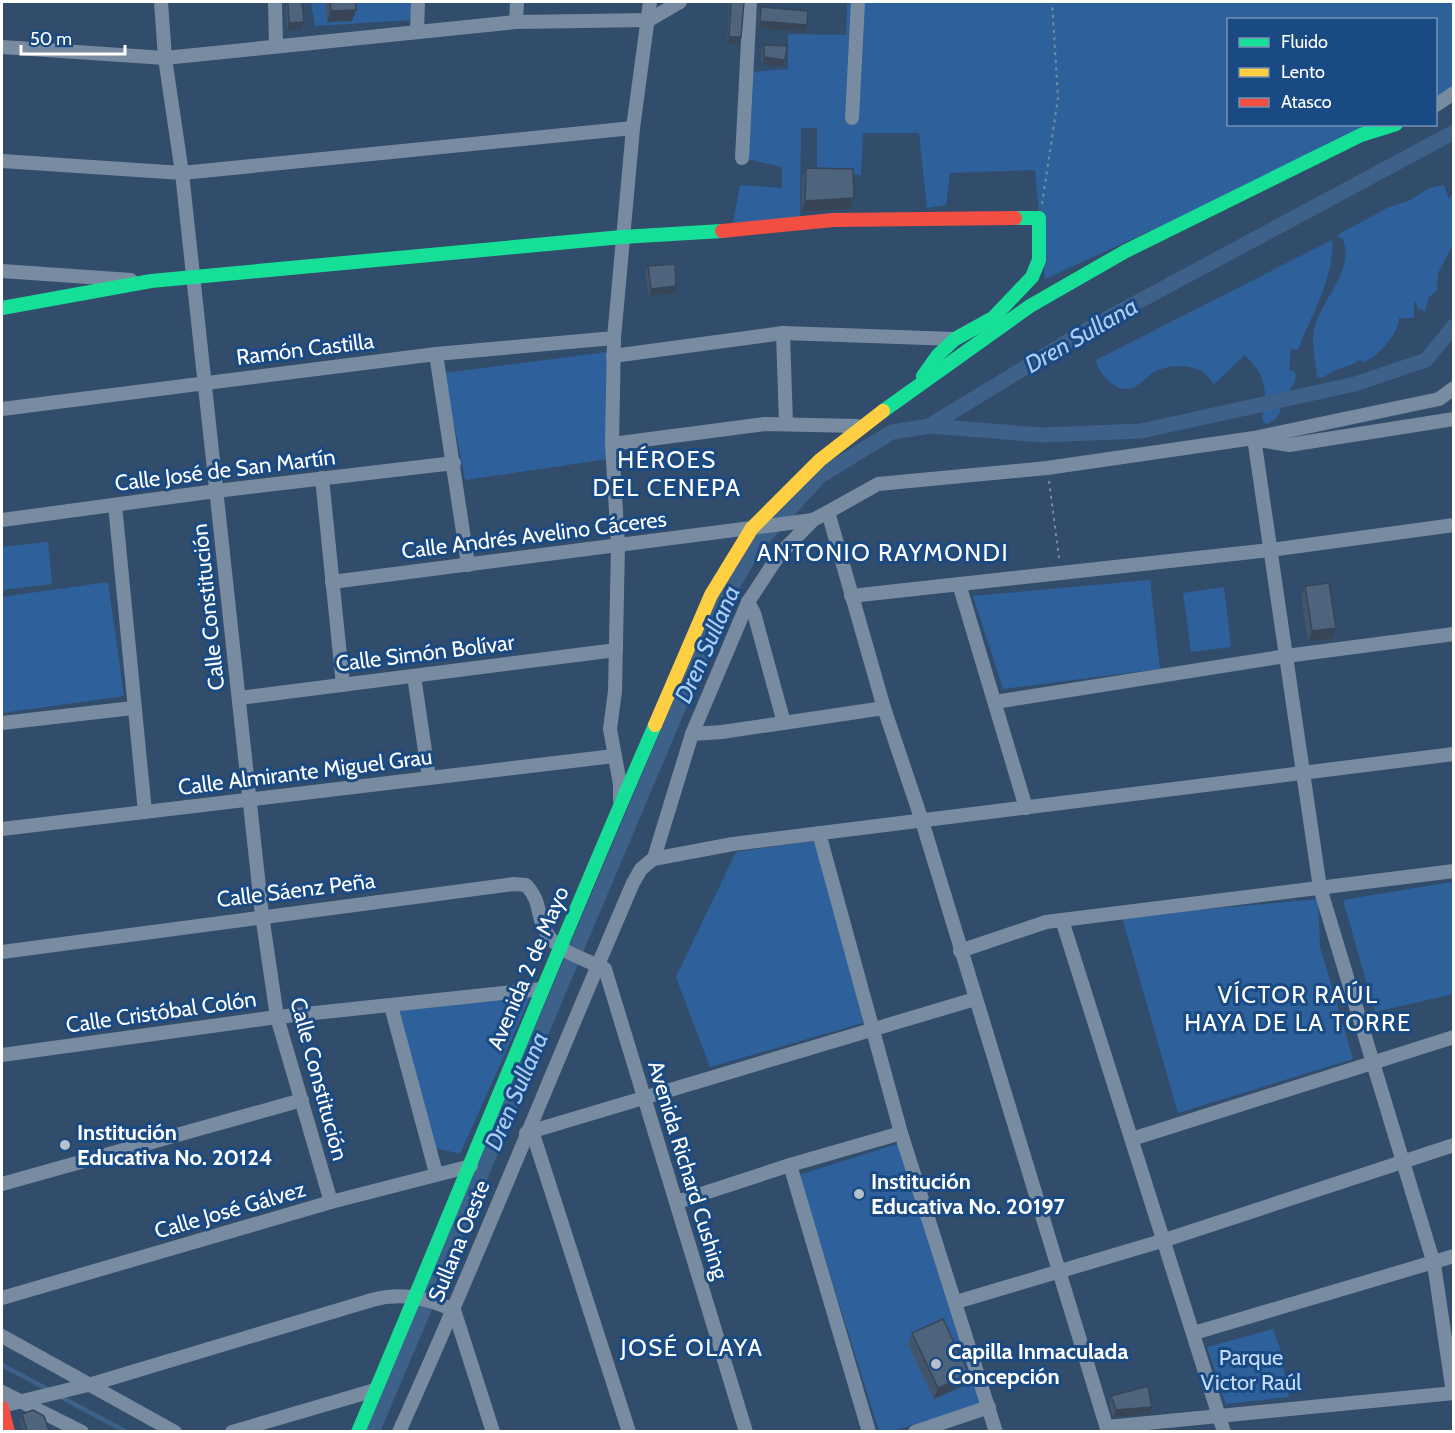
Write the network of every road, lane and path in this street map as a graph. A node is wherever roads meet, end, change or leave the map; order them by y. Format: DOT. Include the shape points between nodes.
graph roads {
  1 [pos="160,2"];
  2 [pos="275,2"];
  3 [pos="418,2"];
  4 [pos="517,2"];
  5 [pos="650,2"];
  6 [pos="680,2"];
  7 [pos="750,2"];
  8 [pos="858,2"];
  9 [pos="1052,2"];
  10 [pos="649,20"];
  11 [pos="516,22"];
  12 [pos="417,31"];
  13 [pos="276,45"];
  14 [pos="2,47"];
  15 [pos="165,57"];
  16 [pos="1454,93"];
  17 [pos="1437,104"];
  18 [pos="852,118"];
  19 [pos="1390,126"];
  20 [pos="633,128"];
  21 [pos="741,158"];
  22 [pos="2,161"];
  23 [pos="182,173"];
  24 [pos="1039,218"];
  25 [pos="622,237"];
  26 [pos="2,271"];
  27 [pos="193,277"];
  28 [pos="151,281"];
  29 [pos="2,308"];
  30 [pos="783,333"];
  31 [pos="614,338"];
  32 [pos="955,339"];
  33 [pos="436,354"];
  34 [pos="613,356"];
  35 [pos="204,382"];
  36 [pos="917,385"];
  37 [pos="1454,388"];
  38 [pos="2,409"];
  39 [pos="1454,419"];
  40 [pos="786,424"];
  41 [pos="861,428"];
  42 [pos="1254,438"];
  43 [pos="612,444"];
  44 [pos="454,463"];
  45 [pos="1047,468"];
  46 [pos="322,478"];
  47 [pos="216,491"];
  48 [pos="115,505"];
  49 [pos="828,512"];
  50 [pos="2,520"];
  51 [pos="807,521"];
  52 [pos="1454,525"];
  53 [pos="757,527"];
  54 [pos="618,545"];
  55 [pos="1270,550"];
  56 [pos="468,565"];
  57 [pos="1061,573"];
  58 [pos="332,582"];
  59 [pos="959,584"];
  60 [pos="851,596"];
  61 [pos="748,602"];
  62 [pos="1454,634"];
  63 [pos="616,650"];
  64 [pos="1286,656"];
  65 [pos="414,676"];
  66 [pos="343,685"];
  67 [pos="239,698"];
  68 [pos="995,702"];
  69 [pos="133,708"];
  70 [pos="884,708"];
  71 [pos="2,723"];
  72 [pos="784,723"];
  73 [pos="692,734"];
  74 [pos="1454,754"];
  75 [pos="614,756"];
  76 [pos="1304,773"];
  77 [pos="429,778"];
  78 [pos="250,800"];
  79 [pos="620,807"];
  80 [pos="1026,808"];
  81 [pos="145,812"];
  82 [pos="922,821"];
  83 [pos="2,829"];
  84 [pos="819,833"];
  85 [pos="654,858"];
  86 [pos="1454,871"];
  87 [pos="1320,888"];
  88 [pos="262,915"];
  89 [pos="1062,920"];
  90 [pos="560,948"];
  91 [pos="960,951"];
  92 [pos="2,952"];
  93 [pos="595,964"];
  94 [pos="541,989"];
  95 [pos="975,999"];
  96 [pos="391,1006"];
  97 [pos="277,1017"];
  98 [pos="873,1031"];
  99 [pos="1454,1037"];
  100 [pos="2,1054"];
  101 [pos="1373,1062"];
  102 [pos="644,1096"];
  103 [pos="302,1100"];
  104 [pos="529,1132"];
  105 [pos="901,1133"];
  106 [pos="1132,1139"];
  107 [pos="1454,1145"];
  108 [pos="1403,1161"];
  109 [pos="790,1165"];
  110 [pos="471,1166"];
  111 [pos="436,1173"];
  112 [pos="2,1184"];
  113 [pos="331,1202"];
  114 [pos="677,1202"];
  115 [pos="1165,1240"];
  116 [pos="1454,1256"];
  117 [pos="1434,1264"];
  118 [pos="1059,1272"];
  119 [pos="2,1298"];
  120 [pos="417,1298"];
  121 [pos="956,1302"];
  122 [pos="449,1308"];
  123 [pos="1194,1333"];
  124 [pos="2,1336"];
  125 [pos="92,1384"];
  126 [pos="375,1390"];
  127 [pos="2,1392"];
  128 [pos="1453,1393"];
  129 [pos="23,1401"];
  130 [pos="2,1407"];
  131 [pos="989,1407"];
  132 [pos="1219,1415"];
  133 [pos="1107,1429"];
  134 [pos="8,1431"];
  135 [pos="82,1431"];
  136 [pos="175,1431"];
  137 [pos="232,1431"];
  138 [pos="358,1431"];
  139 [pos="399,1431"];
  140 [pos="494,1431"];
  141 [pos="629,1431"];
  142 [pos="746,1431"];
  143 [pos="869,1431"];
  144 [pos="915,1431"];
  145 [pos="996,1431"];
  146 [pos="1224,1431"];
  1 -- 15 [label="street, Calle Constitución"];
  2 -- 13 [label="street"];
  3 -- 12 [label="street"];
  4 -- 11 [label="street"];
  5 -- 10 [label="street"];
  6 -- 10 [label="street"];
  7 -- 21 [label="street"];
  8 -- 18 [label="street"];
  9 -- 24 [label="path" via="1058,98"];
  10 -- 11 [label="street"];
  10 -- 20 [label="street"];
  11 -- 12 [label="street"];
  12 -- 13 [label="street"];
  13 -- 15 [label="street"];
  14 -- 15 [label="street"];
  15 -- 23 [label="street, Calle Constitución"];
  16 -- 17 [label="street"];
  19 -- 36 [label="street" via="1361,135 1126,251 1030,306"];
  20 -- 23 [label="street"];
  20 -- 25 [label="street"];
  22 -- 23 [label="street"];
  23 -- 27 [label="street, Calle Constitución"];
  24 -- 25 [label="street" via="833,220"];
  24 -- 32 [label="street" via="1039,260 1032,277 993,318"];
  25 -- 27 [label="street"];
  25 -- 31 [label="street"];
  26 -- 28 [label="street"];
  27 -- 28 [label="street"];
  27 -- 35 [label="street, Calle Constitución"];
  28 -- 29 [label="street"];
  30 -- 32 [label="street"];
  30 -- 34 [label="street"];
  30 -- 40 [label="street"];
  31 -- 33 [label="street, Ramón Castilla"];
  31 -- 34 [label="street"];
  32 -- 36 [label="street"];
  33 -- 35 [label="street, Ramón Castilla"];
  33 -- 44 [label="street"];
  34 -- 43 [label="street"];
  35 -- 38 [label="street, Ramón Castilla"];
  35 -- 47 [label="street, Calle Constitución"];
  36 -- 41 [label="street, Avenida 2 de Mayo"];
  37 -- 42 [label="street" via="1439,399"];
  39 -- 42 [label="street" via="1289,445"];
  40 -- 41 [label="street"];
  40 -- 43 [label="street"];
  41 -- 53 [label="street, Avenida 2 de Mayo" via="820,460"];
  42 -- 45 [label="street"];
  42 -- 55 [label="street"];
  43 -- 54 [label="street"];
  44 -- 46 [label="street, Calle José de San Martín"];
  44 -- 56 [label="street"];
  45 -- 49 [label="street" via="878,484"];
  45 -- 57 [label="path"];
  46 -- 47 [label="street, Calle José de San Martín"];
  46 -- 58 [label="street"];
  47 -- 48 [label="street, Calle José de San Martín"];
  47 -- 67 [label="street, Calle Constitución"];
  48 -- 50 [label="street, Calle José de San Martín"];
  48 -- 69 [label="street"];
  49 -- 51 [label="street"];
  49 -- 60 [label="street"];
  51 -- 53 [label="street, Calle Andrés Avelino Cáceres"];
  51 -- 61 [label="street"];
  52 -- 55 [label="street"];
  53 -- 54 [label="street, Calle Andrés Avelino Cáceres"];
  53 -- 79 [label="street, Avenida 2 de Mayo" via="711,595"];
  54 -- 56 [label="street, Calle Andrés Avelino Cáceres"];
  54 -- 63 [label="street"];
  55 -- 57 [label="street"];
  55 -- 64 [label="street"];
  56 -- 58 [label="street, Calle Andrés Avelino Cáceres"];
  57 -- 59 [label="street"];
  58 -- 66 [label="street"];
  59 -- 60 [label="street"];
  59 -- 68 [label="street"];
  60 -- 70 [label="street"];
  61 -- 72 [label="street"];
  61 -- 73 [label="street"];
  62 -- 64 [label="street"];
  63 -- 65 [label="street, Calle Simón Bolívar"];
  63 -- 75 [label="street" via="610,729"];
  64 -- 68 [label="street"];
  64 -- 76 [label="street"];
  65 -- 66 [label="street, Calle Simón Bolívar"];
  65 -- 77 [label="street"];
  66 -- 67 [label="street, Calle Simón Bolívar"];
  67 -- 78 [label="street, Calle Constitución"];
  68 -- 80 [label="street"];
  69 -- 71 [label="street"];
  69 -- 81 [label="street"];
  70 -- 72 [label="street"];
  70 -- 82 [label="street"];
  72 -- 73 [label="street"];
  73 -- 85 [label="street"];
  74 -- 76 [label="street"];
  75 -- 77 [label="street, Calle Almirante Miguel Grau"];
  75 -- 79 [label="street" via="621,784"];
  76 -- 80 [label="street"];
  76 -- 87 [label="street"];
  77 -- 78 [label="street, Calle Almirante Miguel Grau"];
  78 -- 81 [label="street, Calle Almirante Miguel Grau"];
  78 -- 88 [label="street, Calle Constitución"];
  79 -- 90 [label="street, Avenida 2 de Mayo"];
  80 -- 82 [label="street"];
  81 -- 83 [label="street, Calle Almirante Miguel Grau"];
  82 -- 84 [label="street"];
  82 -- 91 [label="street"];
  84 -- 85 [label="street"];
  84 -- 98 [label="street"];
  85 -- 93 [label="street, Sullana Oeste" via="641,869"];
  86 -- 87 [label="street"];
  87 -- 89 [label="street"];
  87 -- 101 [label="street"];
  88 -- 90 [label="street, Calle Sáenz Peña" via="526,885 538,902 545,930"];
  88 -- 92 [label="street, Calle Sáenz Peña"];
  88 -- 97 [label="street, Calle Constitución"];
  89 -- 91 [label="street"];
  89 -- 106 [label="street"];
  90 -- 93 [label="street"];
  90 -- 94 [label="street, Avenida 2 de Mayo"];
  91 -- 95 [label="street"];
  93 -- 102 [label="street, Avenida Richard Cushing" via="604,969"];
  93 -- 104 [label="street, Sullana Oeste"];
  94 -- 96 [label="street, Calle Cristóbal Colón"];
  94 -- 110 [label="street, Avenida 2 de Mayo"];
  95 -- 98 [label="street"];
  95 -- 118 [label="street"];
  96 -- 97 [label="street, Calle Cristóbal Colón"];
  96 -- 111 [label="street"];
  97 -- 100 [label="street, Calle Cristóbal Colón"];
  97 -- 103 [label="street, Calle Constitución"];
  98 -- 102 [label="street"];
  98 -- 105 [label="street"];
  99 -- 101 [label="street"];
  101 -- 106 [label="street"];
  101 -- 108 [label="street"];
  102 -- 104 [label="street"];
  102 -- 114 [label="street, Avenida Richard Cushing"];
  103 -- 112 [label="street"];
  103 -- 113 [label="street, Calle Constitución"];
  104 -- 122 [label="street, Sullana Oeste"];
  104 -- 141 [label="street"];
  105 -- 109 [label="street"];
  105 -- 121 [label="street"];
  106 -- 115 [label="street"];
  107 -- 108 [label="street"];
  108 -- 115 [label="street"];
  108 -- 117 [label="street"];
  109 -- 114 [label="street"];
  109 -- 143 [label="street"];
  110 -- 111 [label="street, Calle José Gálvez"];
  110 -- 120 [label="street, Avenida 2 de Mayo"];
  111 -- 113 [label="street, Calle José Gálvez"];
  113 -- 119 [label="street, Calle José Gálvez"];
  114 -- 142 [label="street, Avenida Richard Cushing"];
  115 -- 118 [label="street"];
  115 -- 123 [label="street"];
  116 -- 117 [label="street"];
  117 -- 123 [label="street"];
  117 -- 128 [label="street"];
  118 -- 121 [label="street"];
  118 -- 133 [label="street"];
  120 -- 122 [label="street"];
  120 -- 125 [label="street" via="379,1298"];
  120 -- 126 [label="street, Avenida 2 de Mayo"];
  121 -- 131 [label="street"];
  122 -- 139 [label="street, Sullana Oeste"];
  122 -- 140 [label="street"];
  123 -- 132 [label="street"];
  124 -- 125 [label="street"];
  125 -- 129 [label="street"];
  125 -- 136 [label="street"];
  126 -- 137 [label="street"];
  126 -- 138 [label="street, Avenida 2 de Mayo"];
  127 -- 129 [label="street"];
  128 -- 132 [label="street"];
  129 -- 130 [label="street"];
  129 -- 135 [label="street"];
  130 -- 134 [label="street"];
  131 -- 144 [label="street"];
  131 -- 145 [label="street"];
  132 -- 133 [label="street"];
  132 -- 146 [label="street"];
}
